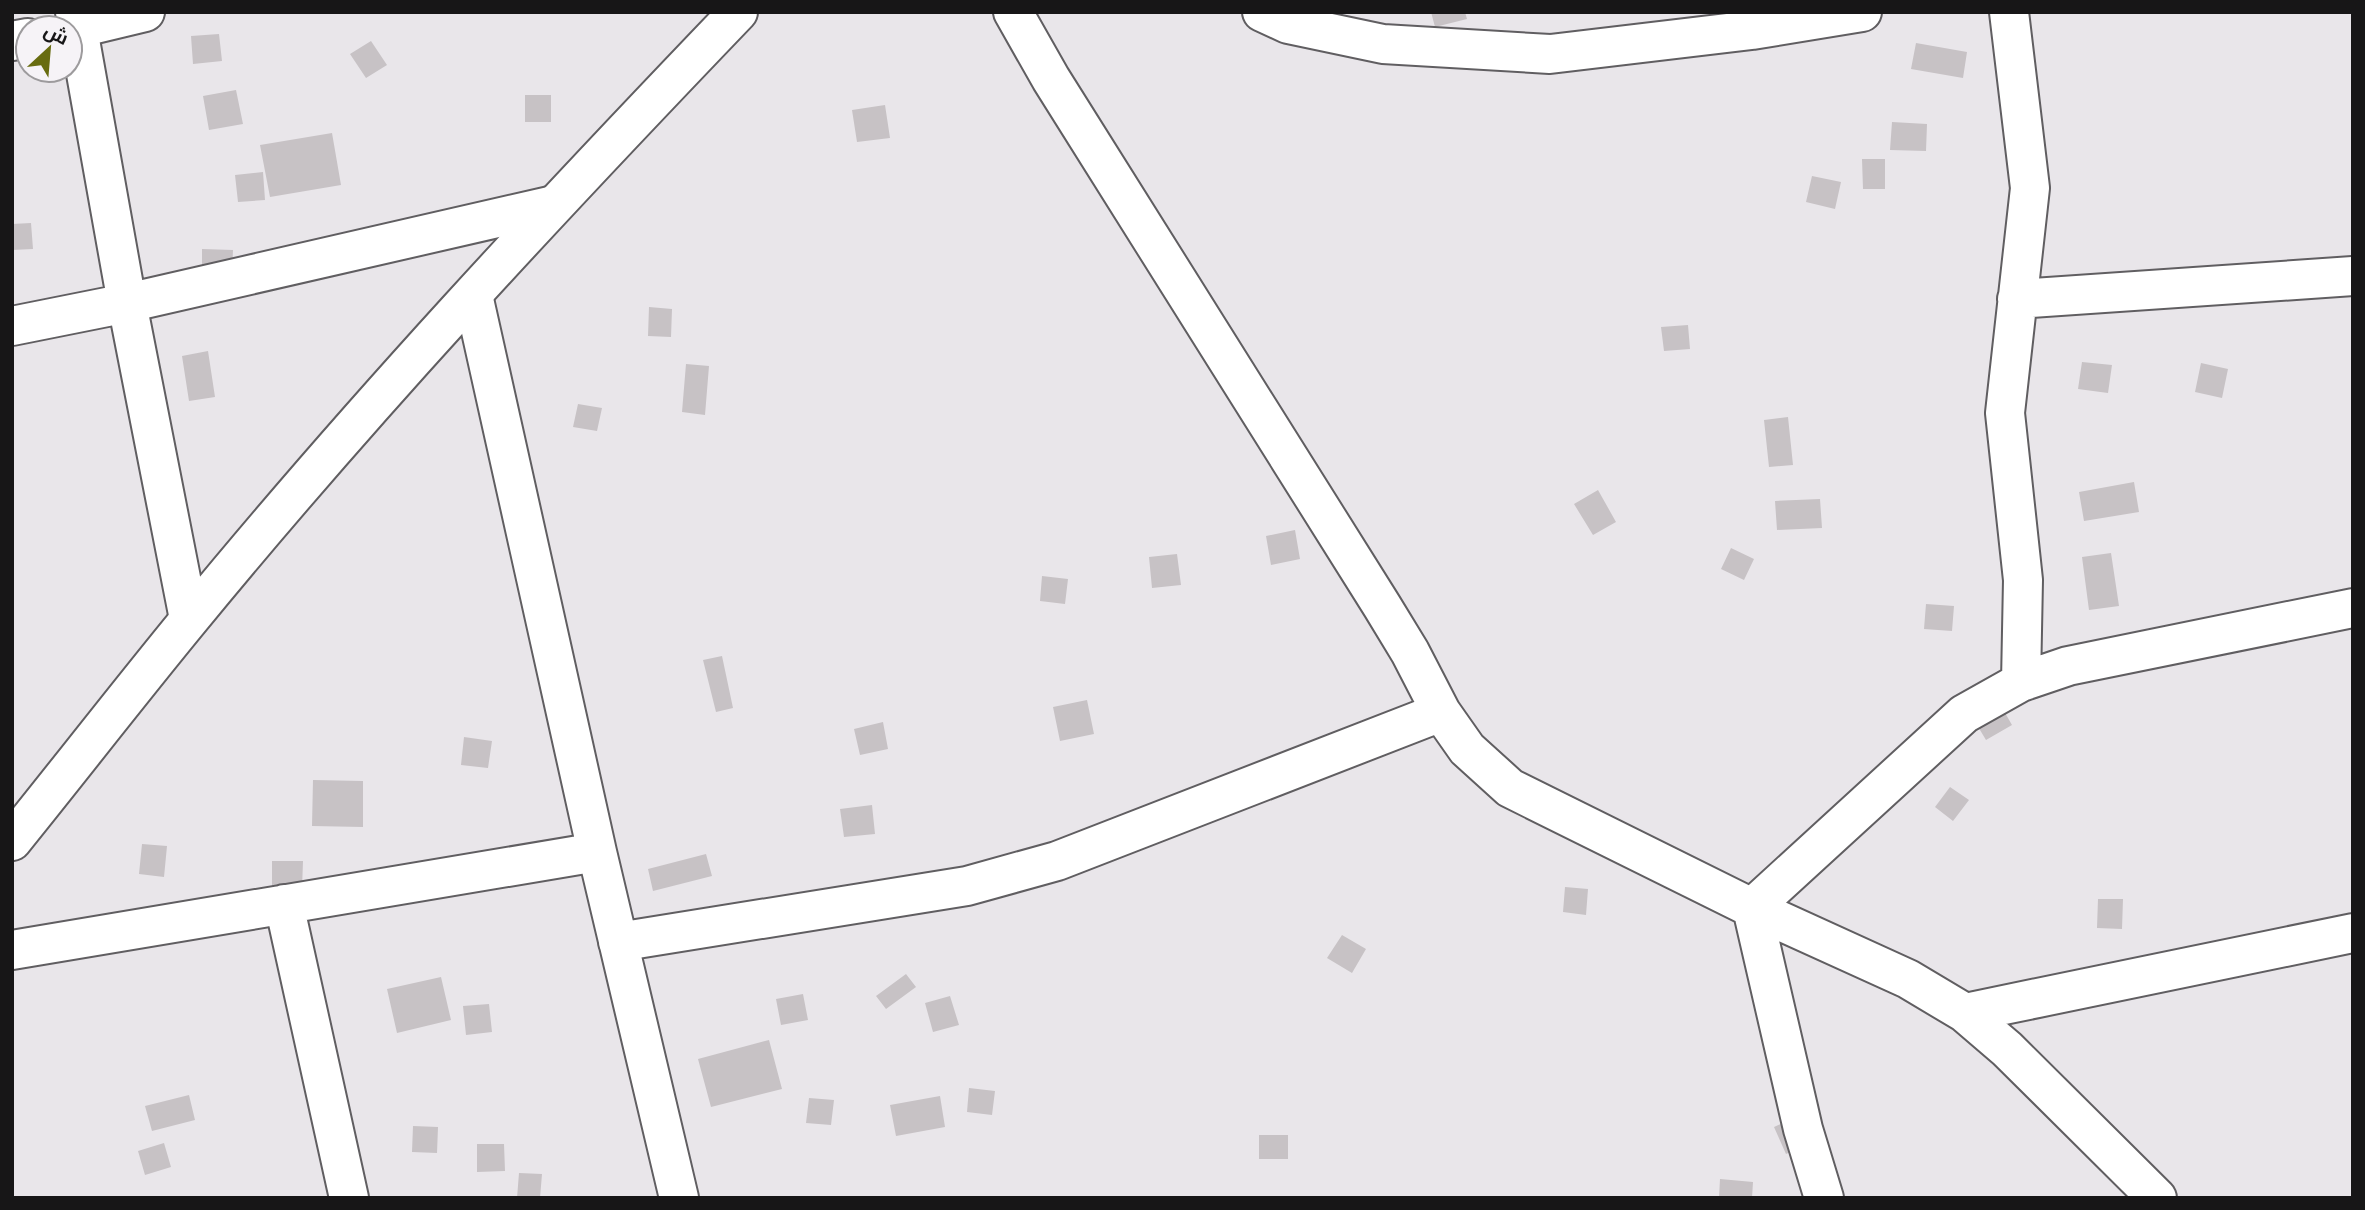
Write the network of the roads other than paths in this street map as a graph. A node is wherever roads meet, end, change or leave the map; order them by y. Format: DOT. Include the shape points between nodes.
graph roads {
  1 [pos="145,12"];
  2 [pos="738,12"];
  3 [pos="1013,12"];
  4 [pos="1262,12"];
  5 [pos="1862,12"];
  6 [pos="2009,12"];
  7 [pos="84,21"];
  8 [pos="1381,28"];
  9 [pos="84,76"];
  10 [pos="554,205"];
  11 [pos="2353,276"];
  12 [pos="474,295"];
  13 [pos="2017,299"];
  14 [pos="127,303"];
  15 [pos="12,326"];
  16 [pos="2353,608"];
  17 [pos="189,620"];
  18 [pos="2021,681"];
  19 [pos="1441,712"];
  20 [pos="12,841"];
  21 [pos="597,852"];
  22 [pos="284,904"];
  23 [pos="1752,908"];
  24 [pos="2353,933"];
  25 [pos="618,942"];
  26 [pos="12,950"];
  27 [pos="1965,1013"];
  28 [pos="349,1198"];
  29 [pos="679,1198"];
  30 [pos="1824,1198"];
  31 [pos="2157,1198"];
  1 -- 7 [label="street"];
  2 -- 10 [label="street"];
  3 -- 19 [label="street" via="1389,618"];
  4 -- 8 [label="street" via="1288,24"];
  5 -- 8 [label="street" via="1550,54"];
  6 -- 13 [label="street" via="2030,188"];
  9 -- 14 [label="street"];
  10 -- 12 [label="street"];
  10 -- 14 [label="street"];
  11 -- 13 [label="street"];
  12 -- 17 [label="street"];
  12 -- 21 [label="street"];
  13 -- 18 [label="street" via="2005,412 2023,580"];
  14 -- 15 [label="street"];
  14 -- 17 [label="street"];
  16 -- 18 [label="street" via="2068,666"];
  17 -- 20 [label="street"];
  18 -- 23 [label="street" via="1964,714"];
  19 -- 23 [label="street" via="1467,749 1510,788"];
  19 -- 25 [label="street" via="1057,861 967,886"];
  21 -- 22 [label="street"];
  21 -- 25 [label="street"];
  22 -- 26 [label="street"];
  22 -- 28 [label="street"];
  23 -- 27 [label="street" via="1908,979"];
  23 -- 30 [label="street" via="1803,1129"];
  24 -- 27 [label="street"];
  25 -- 29 [label="street"];
  27 -- 31 [label="street"];
}
